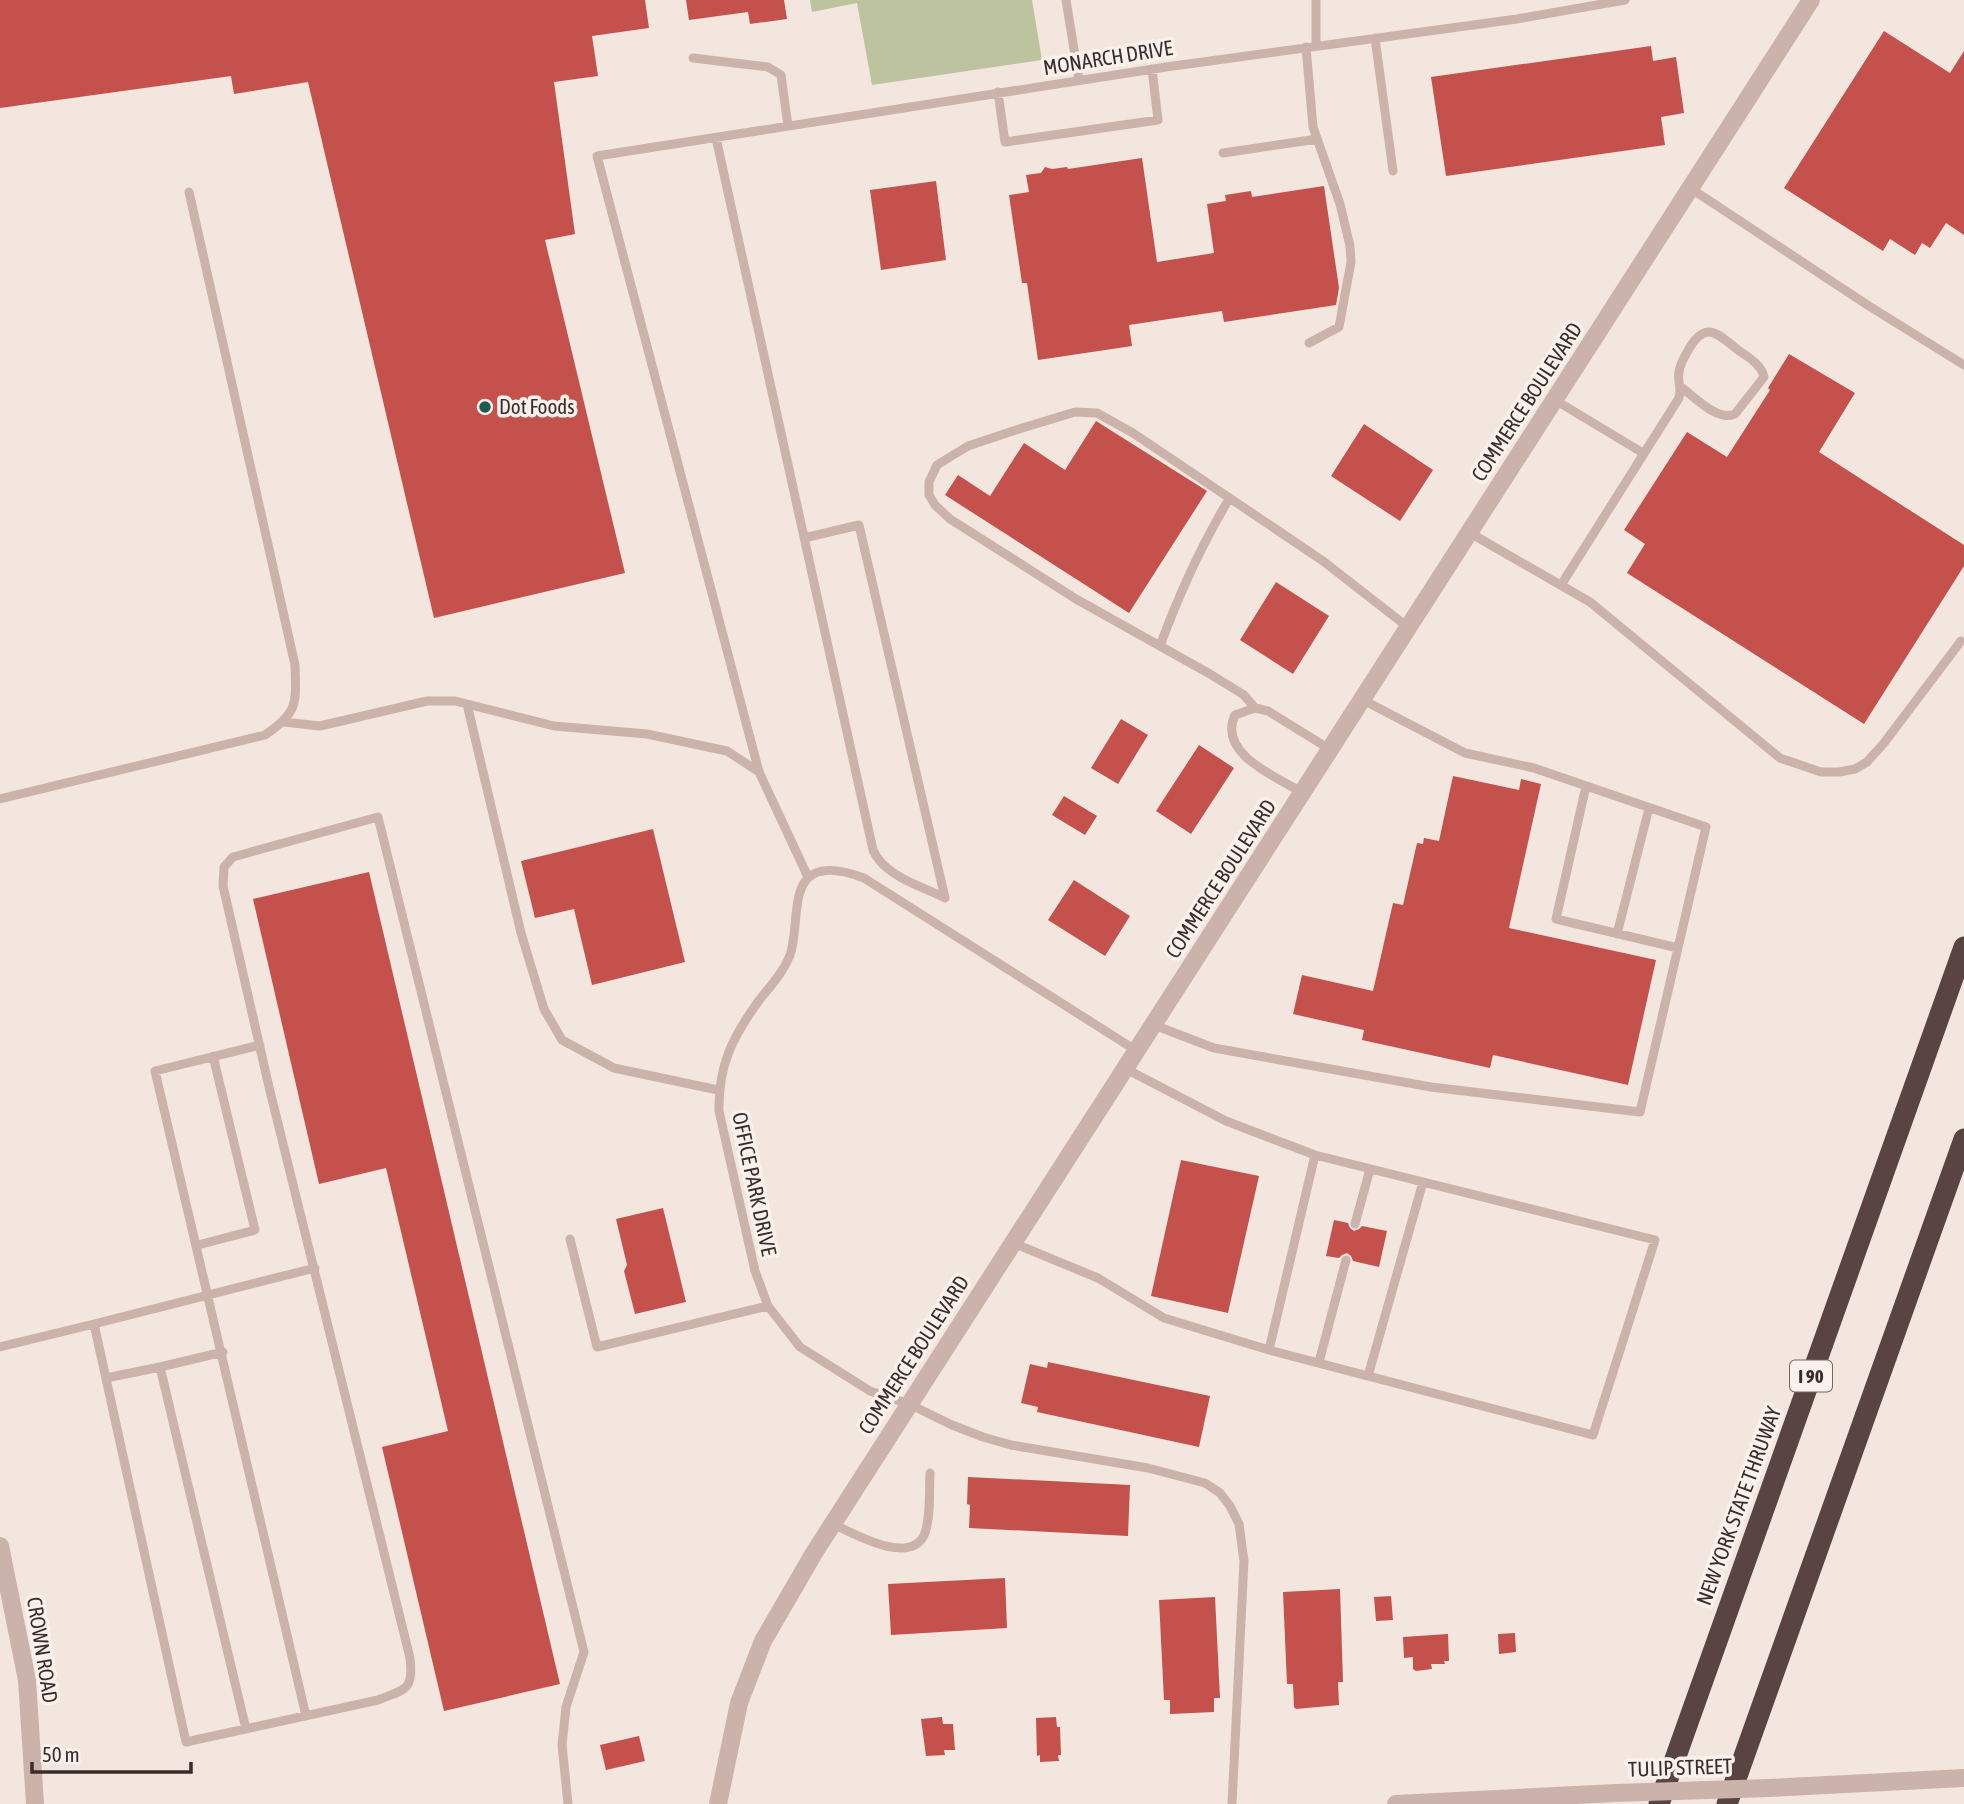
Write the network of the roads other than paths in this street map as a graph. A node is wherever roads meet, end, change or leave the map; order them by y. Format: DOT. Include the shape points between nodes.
graph roads {
  1 [pos="1066,0"];
  2 [pos="1316,0"];
  3 [pos="1625,0"];
  4 [pos="1811,0"];
  5 [pos="1375,38"];
  6 [pos="1311,47"];
  7 [pos="693,58"];
  8 [pos="1152,69"];
  9 [pos="1079,80"];
  10 [pos="998,92"];
  11 [pos="788,126"];
  12 [pos="716,138"];
  13 [pos="1317,139"];
  14 [pos="1223,153"];
  15 [pos="1393,172"];
  16 [pos="1690,188"];
  17 [pos="189,192"];
  18 [pos="1309,343"];
  19 [pos="1964,365"];
  20 [pos="1682,388"];
  21 [pos="1555,400"];
  22 [pos="1643,453"];
  23 [pos="1229,499"];
  24 [pos="1470,533"];
  25 [pos="804,538"];
  26 [pos="1561,585"];
  27 [pos="1409,628"];
  28 [pos="1961,641"];
  29 [pos="1160,646"];
  30 [pos="1363,700"];
  31 [pos="467,704"];
  32 [pos="1255,708"];
  33 [pos="284,722"];
  34 [pos="1331,750"];
  35 [pos="759,772"];
  36 [pos="1586,786"];
  37 [pos="1303,793"];
  38 [pos="0,799"];
  39 [pos="1649,808"];
  40 [pos="808,877"];
  41 [pos="1617,934"];
  42 [pos="1964,947"];
  43 [pos="1678,948"];
  44 [pos="1154,1025"];
  45 [pos="260,1045"];
  46 [pos="1138,1051"];
  47 [pos="213,1056"];
  48 [pos="1126,1069"];
  49 [pos="718,1090"];
  50 [pos="1964,1139"];
  51 [pos="1315,1155"];
  52 [pos="1370,1169"];
  53 [pos="1423,1182"];
  54 [pos="1355,1224"];
  55 [pos="570,1239"];
  56 [pos="1013,1243"];
  57 [pos="198,1245"];
  58 [pos="1346,1260"];
  59 [pos="315,1268"];
  60 [pos="209,1295"];
  61 [pos="768,1306"];
  62 [pos="94,1324"];
  63 [pos="0,1347"];
  64 [pos="1269,1350"];
  65 [pos="223,1352"];
  66 [pos="1319,1362"];
  67 [pos="160,1367"];
  68 [pos="1368,1376"];
  69 [pos="106,1378"];
  70 [pos="909,1404"];
  71 [pos="930,1473"];
  72 [pos="833,1524"];
  73 [pos="0,1546"];
  74 [pos="306,1716"];
  75 [pos="246,1729"];
  76 [pos="1964,1778"];
  77 [pos="35,1804"];
  78 [pos="568,1804"];
  79 [pos="718,1804"];
  80 [pos="1232,1804"];
  81 [pos="1396,1804"];
  82 [pos="1659,1804"];
  83 [pos="1727,1804"];
  1 -- 9 [label="lane"];
  2 -- 6 [label="lane"];
  3 -- 5 [label="lane, MONARCH DRIVE"];
  4 -- 16 [label="street, COMMERCE BOULEVARD"];
  5 -- 6 [label="lane, MONARCH DRIVE"];
  5 -- 15 [label="lane"];
  6 -- 8 [label="lane, MONARCH DRIVE"];
  6 -- 13 [label="lane"];
  7 -- 11 [label="lane" via="768,67 781,75"];
  8 -- 9 [label="lane, MONARCH DRIVE"];
  8 -- 10 [label="lane" via="1158,120 1005,142"];
  9 -- 10 [label="lane, MONARCH DRIVE"];
  10 -- 11 [label="lane, MONARCH DRIVE"];
  11 -- 12 [label="lane, MONARCH DRIVE"];
  12 -- 25 [label="lane"];
  12 -- 35 [label="lane, MONARCH DRIVE" via="597,156"];
  13 -- 14 [label="lane"];
  13 -- 18 [label="lane" via="1340,204 1351,262 1339,327"];
  16 -- 19 [label="lane"];
  16 -- 21 [label="street, COMMERCE BOULEVARD"];
  17 -- 33 [label="lane" via="295,665 296,700"];
  20 -- 20 [label="lane" via="1680,364 1697,337 1706,332 1716,332 1759,366 1764,377 1729,416 1718,414"];
  20 -- 22 [label="lane"];
  21 -- 22 [label="lane"];
  21 -- 24 [label="street, COMMERCE BOULEVARD"];
  22 -- 26 [label="lane"];
  23 -- 27 [label="lane" via="1323,561"];
  23 -- 29 [label="lane" via="1201,546"];
  23 -- 29 [label="lane" via="1097,413 1075,412 968,446 937,465 929,482 929,495 950,519"];
  24 -- 26 [label="lane"];
  24 -- 27 [label="street, COMMERCE BOULEVARD"];
  25 -- 25 [label="lane" via="873,850 888,870 945,898 859,526"];
  26 -- 28 [label="lane" via="1590,602 1780,758 1821,772 1855,769 1867,762"];
  27 -- 30 [label="street, COMMERCE BOULEVARD"];
  29 -- 32 [label="lane" via="1244,695"];
  30 -- 34 [label="street, COMMERCE BOULEVARD"];
  30 -- 36 [label="lane" via="1465,753 1534,768"];
  31 -- 33 [label="lane" via="428,701 320,726"];
  31 -- 35 [label="lane" via="554,726 647,734 727,751"];
  31 -- 49 [label="lane" via="521,933 544,1009 562,1040 614,1068"];
  32 -- 34 [label="lane" via="1268,711"];
  32 -- 37 [label="lane" via="1235,715 1230,734 1235,744 1242,754"];
  33 -- 38 [label="lane" via="265,735"];
  34 -- 37 [label="street, COMMERCE BOULEVARD"];
  35 -- 40 [label="lane"];
  36 -- 39 [label="lane"];
  36 -- 41 [label="lane" via="1556,919"];
  37 -- 44 [label="street, COMMERCE BOULEVARD"];
  39 -- 41 [label="lane"];
  39 -- 43 [label="lane" via="1706,827"];
  40 -- 46 [label="lane" via="842,870 864,878"];
  40 -- 49 [label="lane, OFFICE PARK DRIVE" via="800,892 791,952 780,976 727,1050"];
  41 -- 43 [label="lane"];
  42 -- 82 [label="highway, NEW YORK STATE THRUWAY / I 90"];
  43 -- 44 [label="lane" via="1640,1112 1431,1087 1214,1048"];
  44 -- 46 [label="street, COMMERCE BOULEVARD"];
  45 -- 47 [label="lane"];
  45 -- 59 [label="lane"];
  45 -- 78 [label="lane" via="223,886 224,867 233,857 378,817 584,1652 566,1707 562,1745"];
  46 -- 48 [label="street, COMMERCE BOULEVARD"];
  47 -- 57 [label="lane" via="255,1230"];
  47 -- 57 [label="lane" via="155,1071"];
  48 -- 51 [label="lane" via="1226,1121"];
  48 -- 56 [label="street, COMMERCE BOULEVARD"];
  49 -- 61 [label="lane, OFFICE PARK DRIVE" via="755,1271"];
  50 -- 83 [label="highway"];
  51 -- 52 [label="lane"];
  51 -- 64 [label="lane"];
  52 -- 53 [label="lane"];
  52 -- 54 [label="lane"];
  53 -- 68 [label="lane"];
  53 -- 68 [label="lane" via="1655,1240 1593,1436"];
  55 -- 61 [label="lane" via="597,1347"];
  56 -- 64 [label="lane" via="1098,1278 1164,1318"];
  56 -- 70 [label="street, COMMERCE BOULEVARD"];
  57 -- 60 [label="lane"];
  58 -- 66 [label="lane"];
  59 -- 60 [label="lane"];
  59 -- 74 [label="lane" via="412,1677 405,1689 378,1700"];
  60 -- 62 [label="lane"];
  60 -- 65 [label="lane"];
  61 -- 70 [label="lane, OFFICE PARK DRIVE" via="800,1347 870,1391"];
  62 -- 63 [label="lane"];
  62 -- 69 [label="lane"];
  64 -- 66 [label="lane"];
  65 -- 67 [label="lane"];
  65 -- 74 [label="lane"];
  66 -- 68 [label="lane"];
  67 -- 69 [label="lane"];
  67 -- 75 [label="lane"];
  69 -- 75 [label="lane" via="187,1742"];
  70 -- 72 [label="street, COMMERCE BOULEVARD"];
  70 -- 80 [label="lane, OFFICE PARK DRIVE" via="983,1437 1148,1468 1205,1483 1225,1499 1239,1524 1244,1562"];
  71 -- 72 [label="lane" via="926,1530 916,1544 899,1548 879,1544"];
  72 -- 79 [label="street, COMMERCE BOULEVARD" via="764,1641 739,1703"];
  73 -- 77 [label="street, CROWN ROAD" via="27,1680"];
  74 -- 75 [label="lane"];
  76 -- 81 [label="street, TULIP STREET, bridge"];
}
